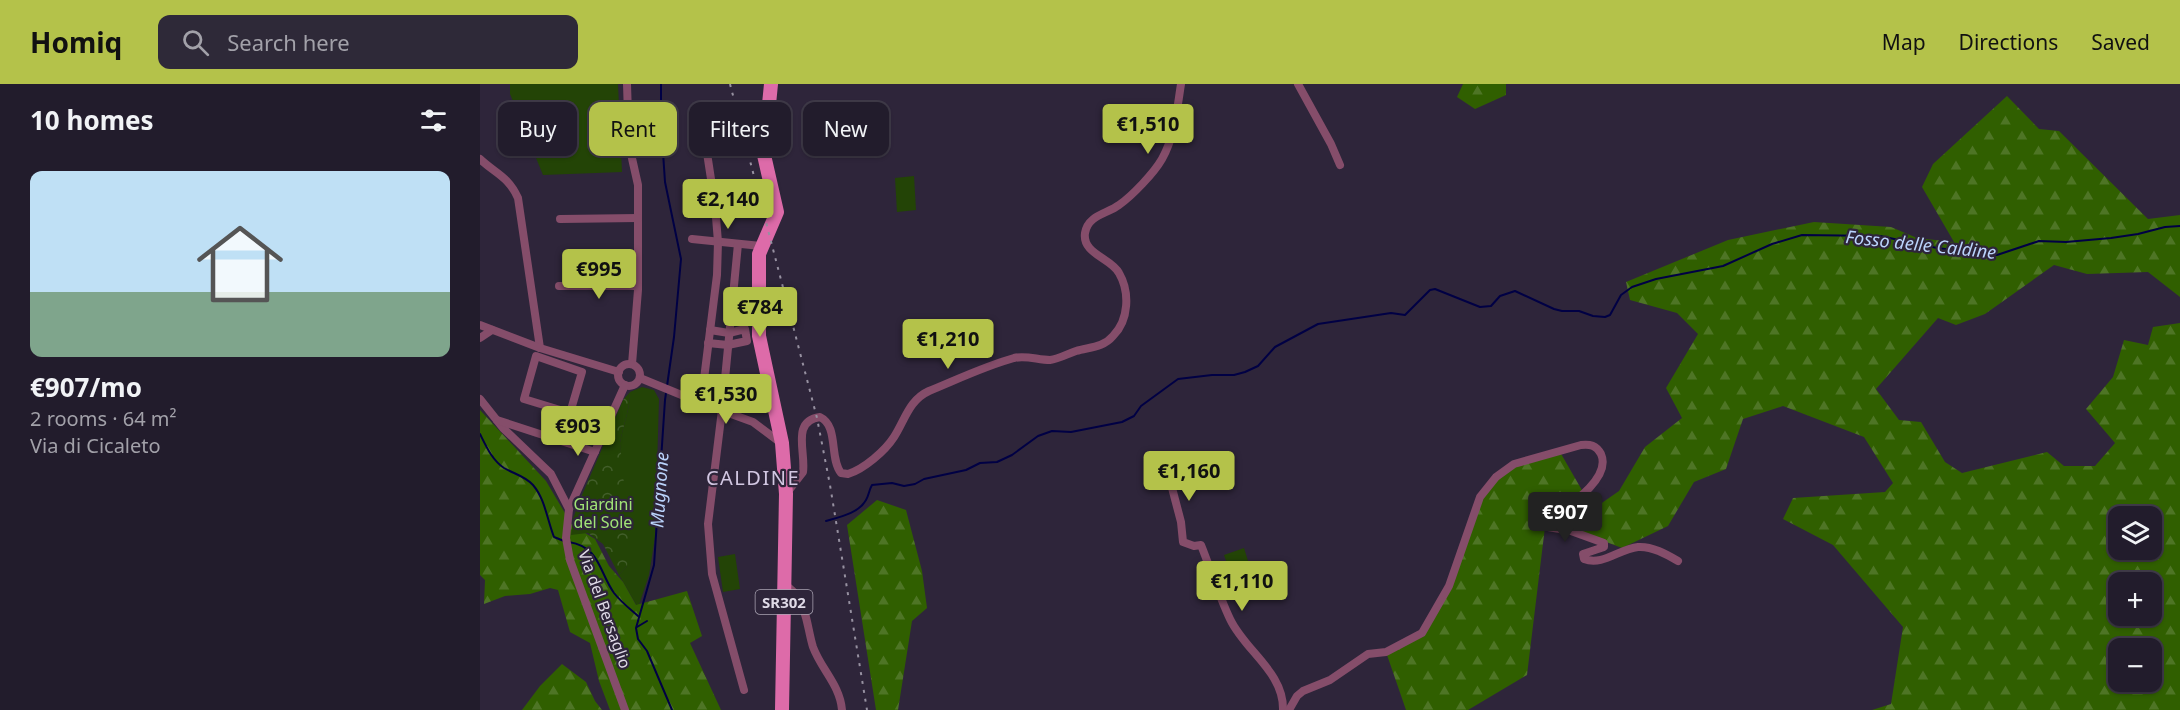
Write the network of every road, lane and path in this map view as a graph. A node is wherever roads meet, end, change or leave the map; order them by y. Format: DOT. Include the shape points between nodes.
graph roads {
  1 [pos="627,84"];
  2 [pos="771,84"];
  3 [pos="1181,84"];
  4 [pos="1298,84"];
  5 [pos="707,156"];
  6 [pos="480,159"];
  7 [pos="1340,165"];
  8 [pos="638,218"];
  9 [pos="560,219"];
  10 [pos="692,240"];
  11 [pos="718,242"];
  12 [pos="738,244"];
  13 [pos="761,246"];
  14 [pos="559,286"];
  15 [pos="638,286"];
  16 [pos="480,325"];
  17 [pos="492,330"];
  18 [pos="710,330"];
  19 [pos="729,333"];
  20 [pos="480,338"];
  21 [pos="708,343"];
  22 [pos="728,345"];
  23 [pos="540,348"];
  24 [pos="632,364"];
  25 [pos="619,372"];
  26 [pos="640,378"];
  27 [pos="625,385"];
  28 [pos="480,399"];
  29 [pos="524,399"];
  30 [pos="701,403"];
  31 [pos="722,410"];
  32 [pos="497,420"];
  33 [pos="782,443"];
  34 [pos="595,453"];
  35 [pos="1223,473"];
  36 [pos="786,494"];
  37 [pos="570,509"];
  38 [pos="1677,561"];
  39 [pos="785,584"];
  40 [pos="744,690"];
  41 [pos="626,710"];
  42 [pos="782,710"];
  43 [pos="842,710"];
  44 [pos="1283,710"];
  45 [pos="1289,710"];
  1 -- 8 [label="street"];
  2 -- 13 [label="main road, SR302" via="764,155 777,212"];
  3 -- 36 [label="street" via="1172,134 1161,159 1121,203 1097,216 1086,229 1089,248 1119,272 1126,294 1122,322 1113,336 1096,347 1049,360 1016,357 927,392 912,404 890,442 848,474 838,470 825,420 809,420 802,435 803,472"];
  4 -- 7 [label="street"];
  5 -- 11 [label="street"];
  6 -- 23 [label="street" via="507,179 518,198"];
  8 -- 9 [label="street"];
  8 -- 15 [label="street"];
  10 -- 11 [label="street"];
  11 -- 12 [label="street"];
  11 -- 18 [label="street"];
  12 -- 13 [label="street"];
  12 -- 19 [label="street"];
  13 -- 33 [label="main road, SR302" via="759,336"];
  14 -- 15 [label="street"];
  15 -- 24 [label="street"];
  16 -- 17 [label="street"];
  17 -- 20 [label="street"];
  17 -- 23 [label="street"];
  18 -- 19 [label="street"];
  18 -- 21 [label="street"];
  19 -- 22 [label="street"];
  19 -- 22 [label="street" via="746,329 747,341"];
  21 -- 22 [label="street"];
  21 -- 30 [label="street"];
  22 -- 31 [label="street"];
  23 -- 25 [label="street"];
  24 -- 25 [label="street" via="623,366"];
  24 -- 26 [label="street" via="639,369"];
  25 -- 27 [label="street"];
  26 -- 27 [label="street" via="636,384"];
  26 -- 30 [label="street"];
  27 -- 34 [label="street, Via del Bersaglio"];
  28 -- 32 [label="street"];
  29 -- 29 [label="street" via="536,356 582,372 570,414"];
  30 -- 31 [label="street"];
  31 -- 33 [label="street" via="753,422"];
  31 -- 40 [label="street" via="708,524 712,574"];
  32 -- 34 [label="street"];
  32 -- 37 [label="street" via="551,474"];
  33 -- 36 [label="main road, SR302"];
  34 -- 37 [label="street, Via del Bersaglio"];
  35 -- 44 [label="street" via="1205,480 1171,484 1184,542 1202,545 1230,620 1272,674 1280,688"];
  36 -- 39 [label="main road, SR302"];
  37 -- 41 [label="street, Via del Bersaglio" via="566,542 570,560"];
  38 -- 45 [label="street" via="1644,547 1587,561 1583,554 1604,547 1604,543 1548,527 1549,520 1581,496 1600,475 1603,464 1595,447 1581,445 1514,464 1496,477 1480,497 1449,586 1422,633 1386,651 1368,654 1330,680 1303,691"];
  39 -- 42 [label="main road, SR302"];
  39 -- 43 [label="street" via="798,596 813,647 834,681"];
}
